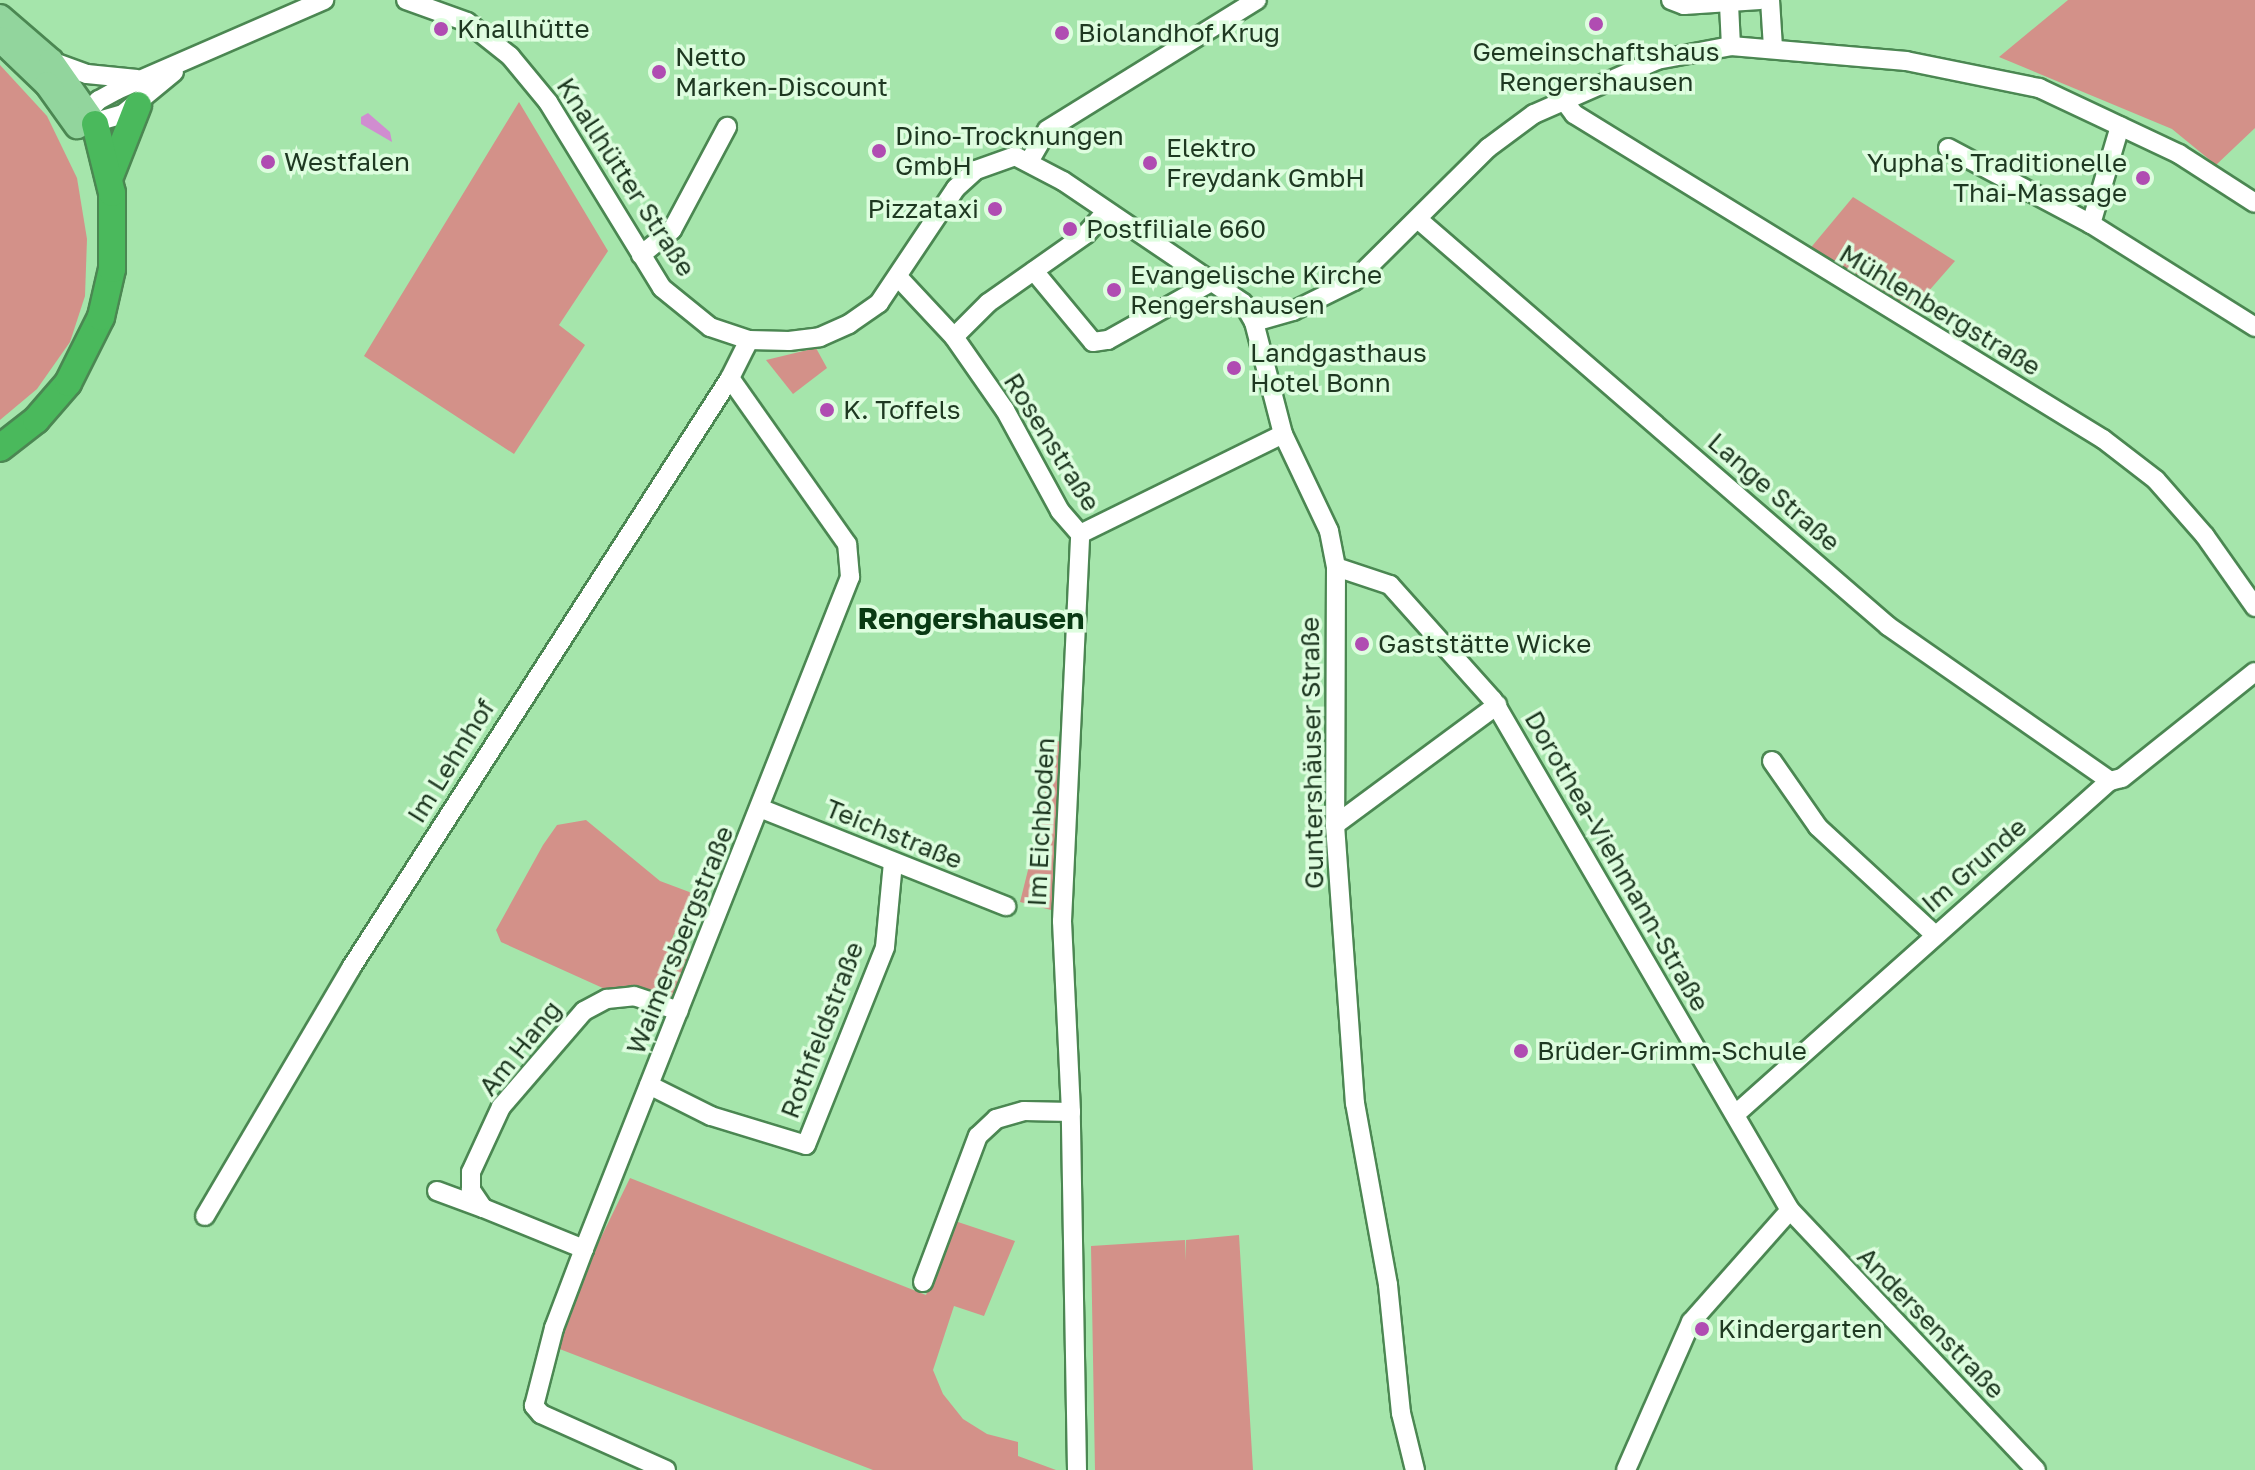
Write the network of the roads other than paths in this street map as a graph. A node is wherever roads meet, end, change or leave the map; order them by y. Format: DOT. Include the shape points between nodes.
graph roads {
  1 [pos="324,0"];
  2 [pos="406,0"];
  3 [pos="1257,0"];
  4 [pos="1671,0"];
  5 [pos="1760,0"];
  6 [pos="1770,0"];
  7 [pos="1729,4"];
  8 [pos="0,17"];
  9 [pos="0,39"];
  10 [pos="1731,46"];
  11 [pos="1773,48"];
  12 [pos="51,61"];
  13 [pos="182,65"];
  14 [pos="141,92"];
  15 [pos="1562,98"];
  16 [pos="86,120"];
  17 [pos="2120,126"];
  18 [pos="727,127"];
  19 [pos="1948,148"];
  20 [pos="1030,160"];
  21 [pos="111,177"];
  22 [pos="2255,203"];
  23 [pos="1106,212"];
  24 [pos="112,220"];
  25 [pos="1420,221"];
  26 [pos="2091,224"];
  27 [pos="641,255"];
  28 [pos="1034,271"];
  29 [pos="898,277"];
  30 [pos="1213,281"];
  31 [pos="1254,322"];
  32 [pos="2255,327"];
  33 [pos="954,337"];
  34 [pos="749,340"];
  35 [pos="730,378"];
  36 [pos="1283,434"];
  37 [pos="0,448"];
  38 [pos="1080,534"];
  39 [pos="1336,567"];
  40 [pos="2255,607"];
  41 [pos="2255,672"];
  42 [pos="1497,705"];
  43 [pos="1772,761"];
  44 [pos="2110,781"];
  45 [pos="762,809"];
  46 [pos="1335,825"];
  47 [pos="893,862"];
  48 [pos="1006,906"];
  49 [pos="1934,934"];
  50 [pos="679,1011"];
  51 [pos="649,1085"];
  52 [pos="1071,1112"];
  53 [pos="1738,1112"];
  54 [pos="437,1191"];
  55 [pos="483,1208"];
  56 [pos="1790,1210"];
  57 [pos="205,1216"];
  58 [pos="584,1249"];
  59 [pos="923,1282"];
  60 [pos="1410,1466"];
  61 [pos="666,1470"];
  62 [pos="1077,1470"];
  63 [pos="1626,1470"];
  64 [pos="2036,1470"];
  1 -- 13 [label="street"];
  2 -- 27 [label="street, Knallhütter Straße" via="467,22 510,56 548,102"];
  3 -- 20 [label="street" via="1047,130"];
  4 -- 7 [label="street"];
  5 -- 7 [label="street"];
  6 -- 11 [label="street"];
  7 -- 10 [label="street"];
  8 -- 12 [label="main road"];
  9 -- 16 [label="main road"];
  10 -- 11 [label="street"];
  10 -- 15 [label="street" via="1657,60"];
  11 -- 17 [label="street" via="1906,61 2039,88"];
  12 -- 14 [label="street"];
  12 -- 16 [label="main road"];
  13 -- 14 [label="street"];
  13 -- 14 [label="street"];
  14 -- 16 [label="street"];
  14 -- 16 [label="street"];
  14 -- 21 [label="highway"];
  15 -- 25 [label="street" via="1488,148"];
  15 -- 40 [label="street, Mühlenbergstraße" via="1587,122 2103,439 2156,480 2205,536"];
  16 -- 21 [label="highway"];
  16 -- 24 [label="highway"];
  17 -- 22 [label="street" via="2179,154"];
  17 -- 26 [label="street"];
  18 -- 27 [label="street" via="672,230"];
  19 -- 26 [label="street"];
  20 -- 23 [label="street, Guntershäuser Straße"];
  20 -- 29 [label="street, Knallhütter Straße" via="999,158 976,170 956,188"];
  21 -- 24 [label="highway"];
  23 -- 28 [label="street" via="1086,234"];
  23 -- 30 [label="street, Guntershäuser Straße"];
  24 -- 37 [label="highway" via="110,281 92,340 53,402"];
  25 -- 31 [label="street" via="1354,281 1293,311"];
  25 -- 44 [label="street, Lange Straße" via="1888,626"];
  26 -- 32 [label="street"];
  27 -- 34 [label="street, Knallhütter Straße" via="662,288 683,307 710,327"];
  28 -- 30 [label="street" via="1093,342 1108,340"];
  28 -- 33 [label="street" via="988,303"];
  29 -- 33 [label="street, Rosenstraße"];
  29 -- 34 [label="street, Knallhütter Straße" via="879,303 820,337"];
  30 -- 31 [label="street, Guntershäuser Straße" via="1243,303"];
  31 -- 36 [label="street, Guntershäuser Straße"];
  33 -- 38 [label="street, Rosenstraße" via="1005,410 1060,511"];
  34 -- 35 [label="street, Im Lehnhof"];
  35 -- 45 [label="street, Waimersbergstraße" via="847,544 850,577"];
  35 -- 57 [label="street, Im Lehnhof" via="351,968"];
  36 -- 38 [label="street, Rosenstraße"];
  36 -- 39 [label="street, Guntershäuser Straße" via="1329,531"];
  38 -- 52 [label="street, Im Eichboden" via="1062,921"];
  39 -- 42 [label="street, Dorothea-Viehmann-Straße" via="1390,585"];
  39 -- 46 [label="street, Guntershäuser Straße"];
  41 -- 44 [label="street, Im Grunde" via="2122,778"];
  42 -- 46 [label="street"];
  42 -- 53 [label="street, Dorothea-Viehmann-Straße" via="1608,904"];
  43 -- 49 [label="street" via="1818,827"];
  44 -- 49 [label="street, Im Grunde"];
  45 -- 47 [label="street, Teichstraße"];
  45 -- 50 [label="street, Waimersbergstraße"];
  46 -- 60 [label="street, Guntershäuser Straße" via="1355,1103 1388,1285"];
  47 -- 48 [label="street, Teichstraße"];
  47 -- 51 [label="street, Rothfeldstraße" via="885,947 806,1145 711,1116"];
  49 -- 53 [label="street, Im Grunde"];
  50 -- 51 [label="street, Waimersbergstraße"];
  50 -- 55 [label="street, Am Hang" via="634,996 607,999 584,1011 501,1107 471,1172 471,1190"];
  51 -- 58 [label="street, Waimersbergstraße"];
  52 -- 59 [label="street" via="1024,1111 996,1119 978,1136"];
  52 -- 62 [label="street, Im Eichboden"];
  53 -- 56 [label="street, Dorothea-Viehmann-Straße"];
  54 -- 55 [label="street"];
  55 -- 58 [label="street"];
  56 -- 63 [label="street" via="1691,1322"];
  56 -- 64 [label="street, Andersenstraße"];
  58 -- 61 [label="street, Waimersbergstraße" via="554,1328 534,1406 541,1414"];
}
